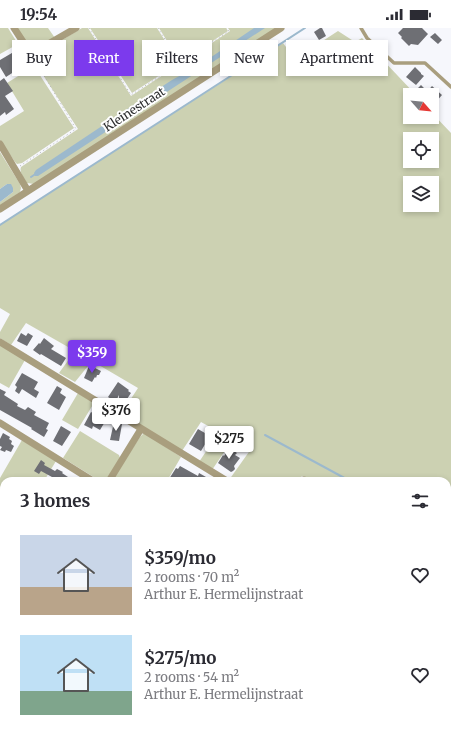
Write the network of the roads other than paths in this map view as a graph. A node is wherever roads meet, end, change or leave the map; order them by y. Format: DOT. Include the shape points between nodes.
graph roads {
  1 [pos="14,28"];
  2 [pos="76,28"];
  3 [pos="280,28"];
  4 [pos="361,28"];
  5 [pos="451,87"];
  6 [pos="0,144"];
  7 [pos="28,191"];
  8 [pos="0,209"];
  9 [pos="0,342"];
  10 [pos="0,423"];
  11 [pos="141,429"];
  12 [pos="87,477"];
  13 [pos="111,477"];
  14 [pos="221,477"];
  1 -- 2 [label="street" via="31,54"];
  3 -- 7 [label="street, Kleinestraat"];
  4 -- 5 [label="lane" via="367,38 394,64 425,63"];
  6 -- 7 [label="street"];
  7 -- 8 [label="street, Kleinestraat"];
  9 -- 11 [label="street"];
  10 -- 12 [label="street"];
  11 -- 13 [label="street"];
  11 -- 14 [label="street"];
}
